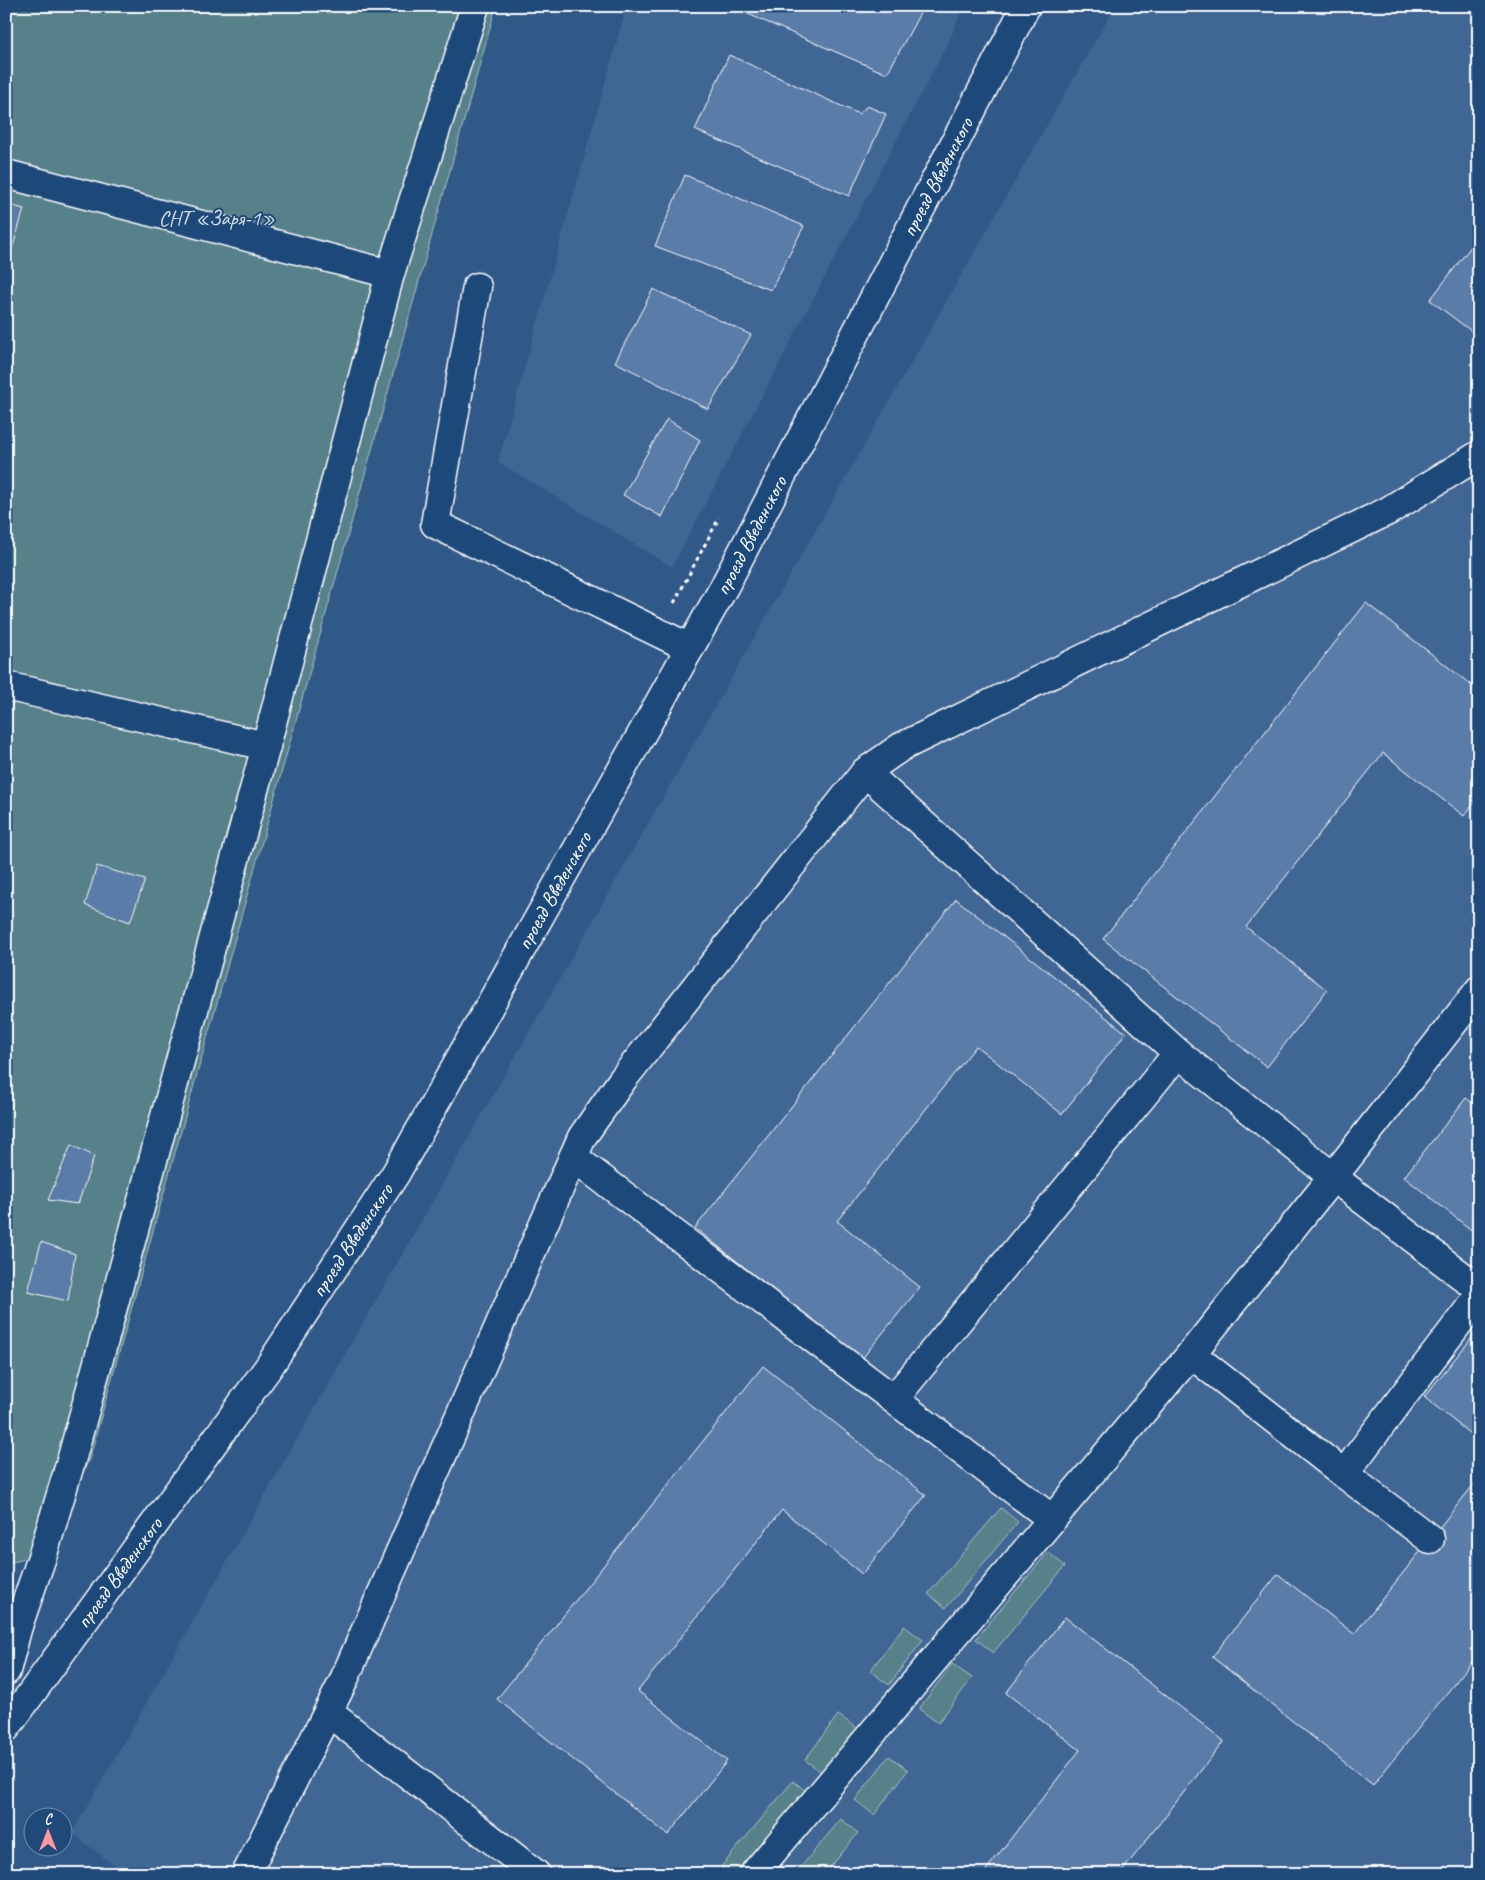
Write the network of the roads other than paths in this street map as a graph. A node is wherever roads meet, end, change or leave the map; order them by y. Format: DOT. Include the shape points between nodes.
graph roads {
  1 [pos="475,6"];
  2 [pos="1026,6"];
  3 [pos="6,174"];
  4 [pos="390,274"];
  5 [pos="477,286"];
  6 [pos="1479,455"];
  7 [pos="690,648"];
  8 [pos="6,686"];
  9 [pos="266,746"];
  10 [pos="865,772"];
  11 [pos="1479,990"];
  12 [pos="1178,1053"];
  13 [pos="573,1157"];
  14 [pos="1333,1178"];
  15 [pos="1479,1289"];
  16 [pos="1479,1296"];
  17 [pos="1191,1354"];
  18 [pos="894,1399"];
  19 [pos="1344,1474"];
  20 [pos="1052,1519"];
  21 [pos="1430,1539"];
  22 [pos="12,1626"];
  23 [pos="6,1670"];
  24 [pos="328,1712"];
  25 [pos="6,1728"];
  26 [pos="246,1874"];
  27 [pos="536,1874"];
  28 [pos="754,1874"];
  1 -- 4 [label="street"];
  2 -- 7 [label="street, проезд Введенского"];
  3 -- 4 [label="street"];
  4 -- 9 [label="street"];
  5 -- 7 [label="street" via="435,524"];
  6 -- 10 [label="street" via="1388,511 901,747"];
  7 -- 25 [label="street, проезд Введенского" via="396,1172 268,1368"];
  8 -- 9 [label="street"];
  9 -- 22 [label="street" via="71,1462 43,1554"];
  10 -- 12 [label="street"];
  10 -- 13 [label="street" via="623,1079 582,1137"];
  11 -- 14 [label="street"];
  12 -- 14 [label="street"];
  12 -- 18 [label="street"];
  13 -- 18 [label="street"];
  13 -- 24 [label="street"];
  14 -- 15 [label="street"];
  14 -- 17 [label="street"];
  16 -- 19 [label="street"];
  17 -- 19 [label="street"];
  17 -- 20 [label="street"];
  18 -- 20 [label="street"];
  19 -- 21 [label="street"];
  20 -- 28 [label="street"];
  22 -- 23 [label="street"];
  24 -- 26 [label="street"];
  24 -- 27 [label="street"];
}
